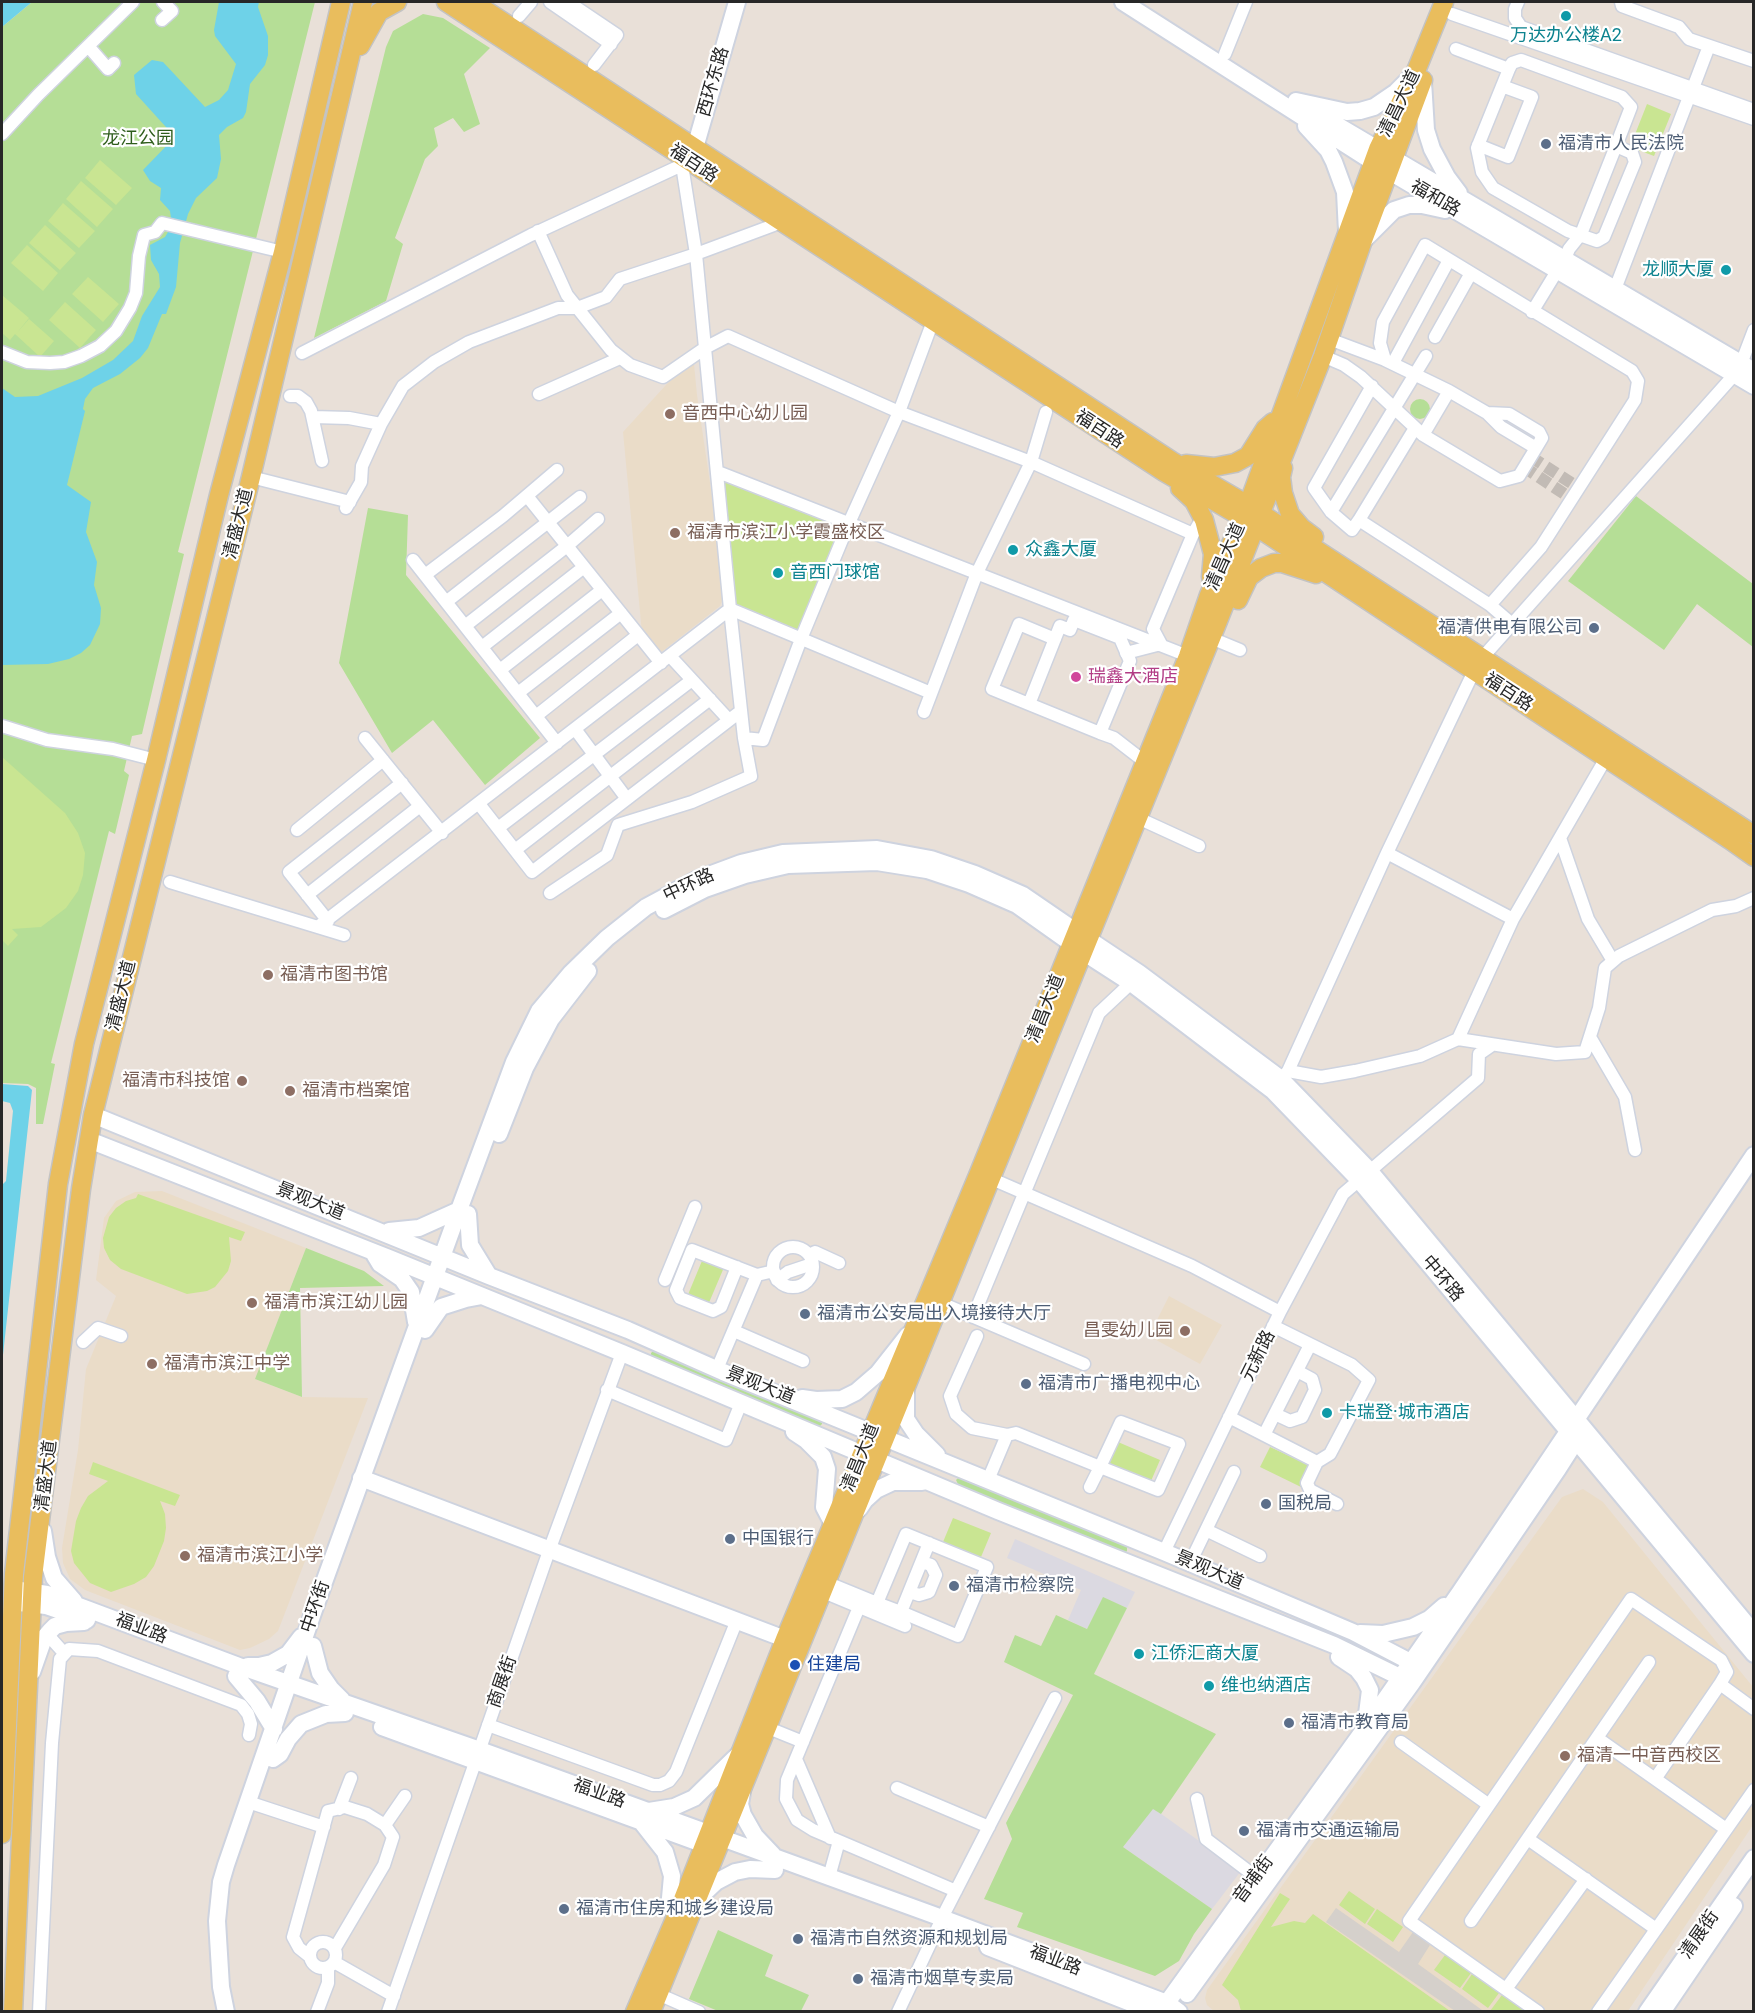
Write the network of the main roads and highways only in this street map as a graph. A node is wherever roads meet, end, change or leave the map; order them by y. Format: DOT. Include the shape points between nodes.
graph roads {
  1 [pos="363,2"];
  2 [pos="397,2"];
  3 [pos="446,2"];
  4 [pos="473,2"];
  5 [pos="1451,6"];
  6 [pos="337,7"];
  7 [pos="484,7"];
  8 [pos="342,93"];
  9 [pos="688,156"];
  10 [pos="1354,239"];
  11 [pos="1281,415"];
  12 [pos="1287,448"];
  13 [pos="1168,466"];
  14 [pos="1252,516"];
  15 [pos="1340,574"];
  16 [pos="1209,595"];
  17 [pos="1214,632"];
  18 [pos="1478,664"];
  19 [pos="1754,835"];
  20 [pos="1754,857"];
  21 [pos="1080,942"];
  22 [pos="878,1435"];
  23 [pos="840,1528"];
  24 [pos="10,1602"];
  25 [pos="2,1834"];
  26 [pos="712,1842"];
  27 [pos="686,1908"];
  28 [pos="13,2012"];
  29 [pos="635,2012"];
  30 [pos="651,2012"];
  1 -- 8 [label="main road, 清盛大道"];
  2 -- 8 [label="main road" via="379,12 361,43"];
  3 -- 9 [label="main road, 福百路"];
  4 -- 7 [label="main road, 福百路"];
  5 -- 10 [label="main road, 清昌大道" via="1383,160"];
  6 -- 24 [label="main road, 清盛大道" via="283,252 84,1044 58,1184"];
  7 -- 9 [label="main road, 福百路"];
  8 -- 28 [label="main road, 清盛大道" via="93,1115 32,1598"];
  9 -- 13 [label="main road, 福百路"];
  9 -- 13 [label="main road, 福百路" via="933,321"];
  10 -- 11 [label="main road, 清昌大道"];
  10 -- 12 [label="main road, 清昌大道" via="1326,347"];
  11 -- 13 [label="main road" via="1265,429 1248,456 1235,463 1214,467"];
  11 -- 14 [label="main road, 清昌大道"];
  12 -- 14 [label="main road, 清昌大道"];
  12 -- 15 [label="main road" via="1281,477 1290,514 1335,553"];
  13 -- 14 [label="main road, 福百路"];
  13 -- 16 [label="main road" via="1194,501 1198,527 1213,554"];
  14 -- 15 [label="main road, 福百路"];
  14 -- 16 [label="main road, 清昌大道"];
  14 -- 17 [label="main road, 清昌大道"];
  15 -- 17 [label="main road" via="1282,563 1261,567 1249,577 1234,608"];
  15 -- 18 [label="main road, 福百路"];
  16 -- 21 [label="main road, 清昌大道"];
  17 -- 21 [label="main road, 清昌大道" via="1138,818"];
  18 -- 19 [label="main road, 福百路"];
  18 -- 20 [label="main road, 福百路" via="1606,758"];
  21 -- 22 [label="main road, 清昌大道" via="914,1328"];
  21 -- 22 [label="main road, 清昌大道" via="992,1179 912,1369"];
  22 -- 23 [label="main road, 清昌大道"];
  23 -- 26 [label="main road, 清昌大道" via="785,1639 740,1754"];
  23 -- 26 [label="main road, 清昌大道" via="827,1588 744,1781"];
  24 -- 25 [label="main road, 清盛大道"];
  26 -- 27 [label="main road, 清昌大道"];
  27 -- 29 [label="main road, 清昌大道"];
  27 -- 30 [label="main road, 清昌大道"];
}
